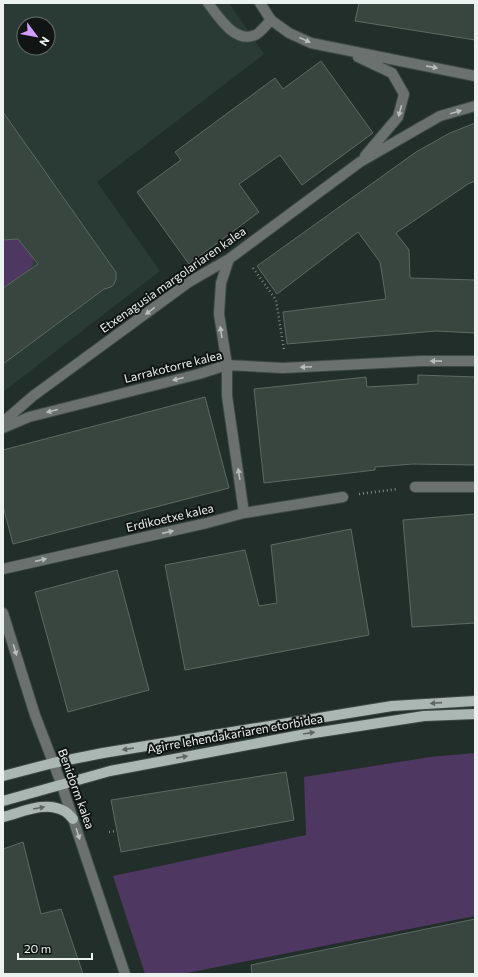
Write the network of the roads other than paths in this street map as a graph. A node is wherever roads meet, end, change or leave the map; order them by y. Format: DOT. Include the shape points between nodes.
graph roads {
  1 [pos="208,3"];
  2 [pos="260,3"];
  3 [pos="271,20"];
  4 [pos="344,50"];
  5 [pos="475,76"];
  6 [pos="475,106"];
  7 [pos="360,162"];
  8 [pos="229,259"];
  9 [pos="475,361"];
  10 [pos="227,365"];
  11 [pos="3,422"];
  12 [pos="3,428"];
  13 [pos="415,486"];
  14 [pos="475,487"];
  15 [pos="343,497"];
  16 [pos="244,513"];
  17 [pos="3,569"];
  18 [pos="3,613"];
  19 [pos="475,701"];
  20 [pos="475,714"];
  21 [pos="53,763"];
  22 [pos="3,776"];
  23 [pos="62,783"];
  24 [pos="3,801"];
  25 [pos="3,817"];
  26 [pos="73,819"];
  27 [pos="125,974"];
  1 -- 3 [label="street" via="234,33 243,37 255,35"];
  2 -- 3 [label="street, Etxenagusia margolariaren kalea"];
  3 -- 4 [label="street, Etxenagusia margolariaren kalea, one-way" via="289,33 311,43"];
  4 -- 5 [label="street, Etxenagusia margolariaren kalea, one-way"];
  4 -- 7 [label="street, Etxenagusia margolariaren kalea, one-way" via="392,73 404,94 398,117"];
  7 -- 6 [label="street, Etxenagusia margolariaren kalea, one-way" via="440,116"];
  7 -- 8 [label="street, Etxenagusia margolariaren kalea"];
  10 -- 8 [label="street, one-way" via="218,314 221,283"];
  8 -- 11 [label="street, Etxenagusia margolariaren kalea, one-way" via="189,282 33,396"];
  9 -- 10 [label="street, Larrakotorre kalea, one-way" via="283,368"];
  10 -- 12 [label="street, Larrakotorre kalea, one-way" via="29,417"];
  16 -- 10 [label="street, one-way" via="227,396"];
  13 -- 14 [label="street"];
  15 -- 16 [label="street, Erdikoetxe kalea"];
  17 -- 16 [label="street, Erdikoetxe kalea, one-way"];
  18 -- 21 [label="street, Benidorm kalea, one-way"];
  19 -- 21 [label="main road, Agirre lehendakariaren etorbidea, one-way" via="392,706"];
  23 -- 20 [label="main road, Agirre lehendakariaren etorbidea, one-way" via="110,771 301,735 424,716"];
  21 -- 22 [label="main road, Agirre lehendakariaren etorbidea"];
  21 -- 23 [label="street, Benidorm kalea"];
  23 -- 24 [label="main road, Agirre lehendakariaren etorbidea"];
  23 -- 26 [label="street, Benidorm kalea"];
  25 -- 26 [label="main road, one-way" via="42,807 60,809"];
  26 -- 27 [label="street, Benidorm kalea, one-way"];
}
